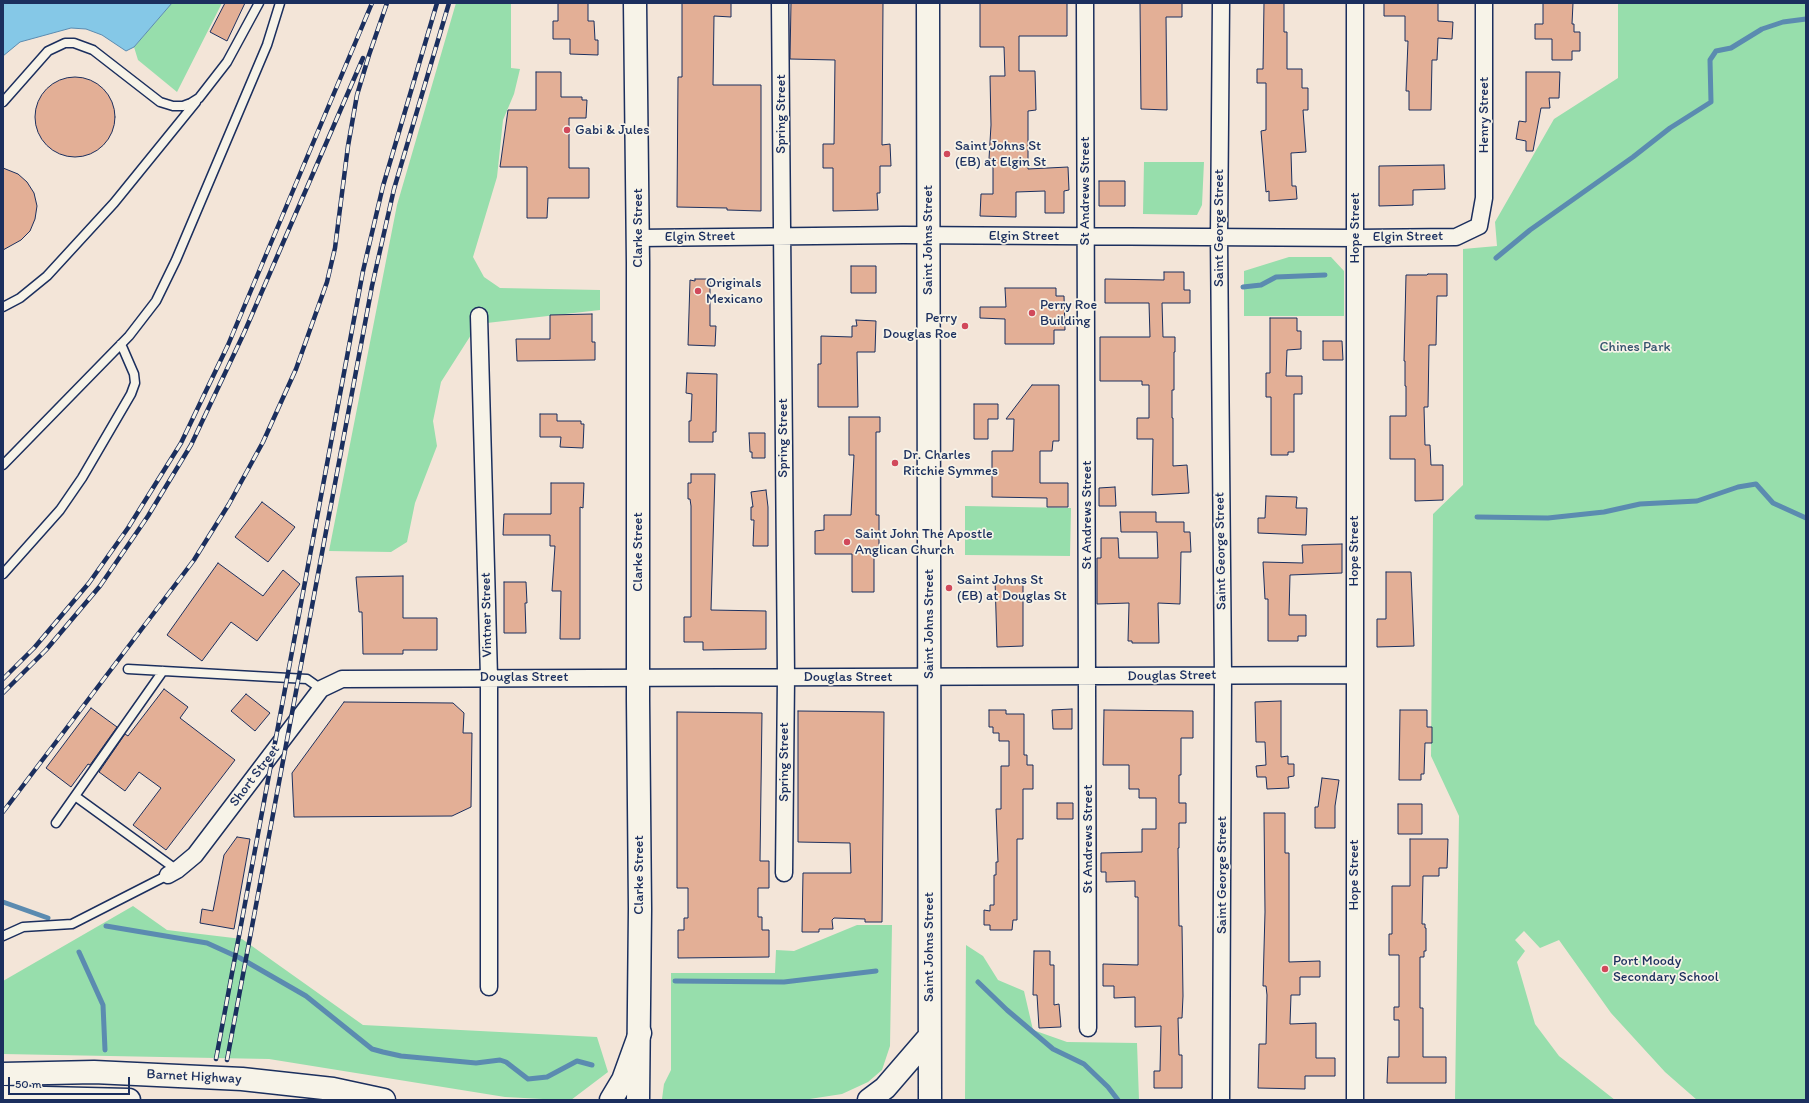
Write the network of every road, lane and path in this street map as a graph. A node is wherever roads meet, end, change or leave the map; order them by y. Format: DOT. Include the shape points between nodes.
graph roads {
  1 [pos="258,3"];
  2 [pos="280,3"];
  3 [pos="635,3"];
  4 [pos="780,3"];
  5 [pos="928,3"];
  6 [pos="1085,3"];
  7 [pos="1221,3"];
  8 [pos="1355,3"];
  9 [pos="1484,3"];
  10 [pos="199,98"];
  11 [pos="3,102"];
  12 [pos="1479,226"];
  13 [pos="782,236"];
  14 [pos="928,236"];
  15 [pos="1085,236"];
  16 [pos="1219,237"];
  17 [pos="638,238"];
  18 [pos="1355,238"];
  19 [pos="3,307"];
  20 [pos="479,316"];
  21 [pos="121,344"];
  22 [pos="3,465"];
  23 [pos="3,574"];
  24 [pos="128,669"];
  25 [pos="163,671"];
  26 [pos="929,676"];
  27 [pos="1223,676"];
  28 [pos="1354,676"];
  29 [pos="488,677"];
  30 [pos="786,677"];
  31 [pos="638,678"];
  32 [pos="1087,678"];
  33 [pos="342,679"];
  34 [pos="321,689"];
  35 [pos="75,796"];
  36 [pos="56,823"];
  37 [pos="173,873"];
  38 [pos="784,873"];
  39 [pos="3,936"];
  40 [pos="488,987"];
  41 [pos="1088,1028"];
  42 [pos="640,1033"];
  43 [pos="929,1036"];
  44 [pos="3,1074"];
  45 [pos="3,1097"];
  46 [pos="128,1100"];
  47 [pos="384,1100"];
  48 [pos="611,1100"];
  49 [pos="638,1100"];
  50 [pos="869,1100"];
  51 [pos="930,1100"];
  52 [pos="1221,1100"];
  53 [pos="1355,1100"];
  1 -- 10 [label="lane" via="227,62"];
  2 -- 21 [label="lane" via="267,45 166,284 137,327"];
  3 -- 17 [label="main road, Clarke Street"];
  4 -- 13 [label="street, Spring Street"];
  5 -- 14 [label="main road, Saint Johns Street"];
  6 -- 15 [label="street, St Andrews Street"];
  7 -- 16 [label="street, Saint George Street"];
  8 -- 18 [label="street, Hope Street"];
  9 -- 12 [label="street, Henry Street" via="1484,198"];
  10 -- 11 [label="lane" via="183,106 160,102 92,50 74,43 56,46 48,51"];
  10 -- 19 [label="lane" via="114,203 47,276 20,298"];
  12 -- 18 [label="street, Elgin Street" via="1456,237"];
  13 -- 14 [label="street, Elgin Street"];
  13 -- 17 [label="street, Elgin Street"];
  13 -- 30 [label="street, Spring Street"];
  14 -- 15 [label="street, Elgin Street"];
  14 -- 26 [label="main road, Saint Johns Street"];
  15 -- 16 [label="street, Elgin Street"];
  15 -- 32 [label="street, St Andrews Street"];
  16 -- 18 [label="street, Elgin Street"];
  16 -- 27 [label="street, Saint George Street"];
  17 -- 31 [label="main road, Clarke Street"];
  18 -- 28 [label="street, Hope Street"];
  20 -- 29 [label="street, Vintner Street"];
  21 -- 22 [label="lane"];
  21 -- 23 [label="lane" via="134,374 135,383 131,394 82,478 60,510"];
  24 -- 25 [label="lane"];
  25 -- 34 [label="lane" via="306,679"];
  25 -- 35 [label="lane"];
  26 -- 30 [label="street, Douglas Street"];
  26 -- 32 [label="street, Douglas Street"];
  26 -- 43 [label="main road, Saint Johns Street"];
  27 -- 28 [label="street, Douglas Street"];
  27 -- 32 [label="street, Douglas Street"];
  27 -- 52 [label="street, Saint George Street"];
  28 -- 53 [label="street, Hope Street"];
  29 -- 31 [label="street, Douglas Street"];
  29 -- 33 [label="street, Douglas Street"];
  29 -- 40 [label="street, Vintner Street"];
  30 -- 31 [label="street, Douglas Street"];
  30 -- 38 [label="street, Spring Street"];
  31 -- 42 [label="main road, Clarke Street"];
  32 -- 41 [label="street, St Andrews Street"];
  33 -- 34 [label="street, Short Street"];
  34 -- 37 [label="street, Short Street" via="195,855"];
  35 -- 36 [label="lane"];
  35 -- 37 [label="lane"];
  37 -- 39 [label="lane" via="72,924 23,927"];
  42 -- 48 [label="main road" via="623,1080"];
  42 -- 49 [label="main road, Clarke Street"];
  43 -- 50 [label="main road" via="885,1088"];
  43 -- 51 [label="main road, Saint Johns Street"];
  44 -- 47 [label="main road, Barnet Highway" via="94,1072 242,1078 333,1089"];
  45 -- 46 [label="main road"];
}
